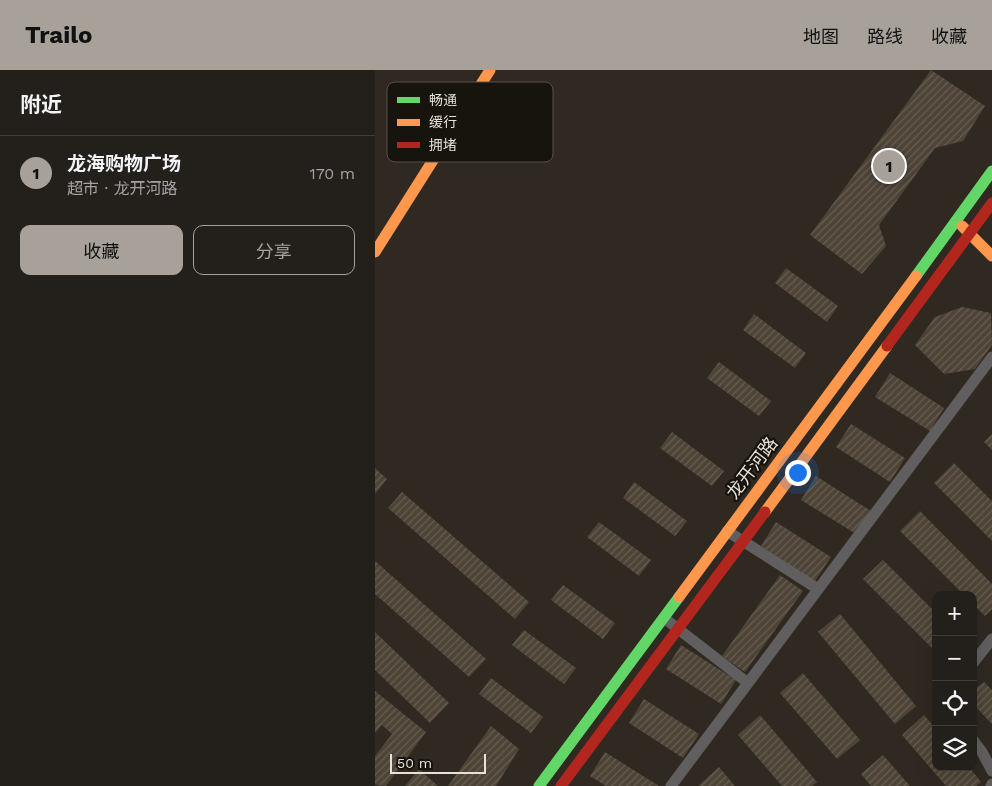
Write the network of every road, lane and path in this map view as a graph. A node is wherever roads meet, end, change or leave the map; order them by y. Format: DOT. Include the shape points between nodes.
graph roads {
  1 [pos="490,70"];
  2 [pos="482,82"];
  3 [pos="432,162"];
  4 [pos="992,171"];
  5 [pos="992,203"];
  6 [pos="957,221"];
  7 [pos="970,234"];
  8 [pos="375,252"];
  9 [pos="992,256"];
  10 [pos="992,357"];
  11 [pos="727,530"];
  12 [pos="744,541"];
  13 [pos="819,589"];
  14 [pos="664,618"];
  15 [pos="679,629"];
  16 [pos="992,639"];
  17 [pos="977,659"];
  18 [pos="748,683"];
  19 [pos="977,745"];
  20 [pos="992,771"];
  21 [pos="539,786"];
  22 [pos="561,786"];
  23 [pos="671,786"];
  1 -- 2 [label="main road"];
  3 -- 8 [label="main road"];
  4 -- 6 [label="main road, 龙开河路"];
  5 -- 7 [label="main road, 龙开河路"];
  6 -- 7 [label="main road"];
  6 -- 11 [label="main road, 龙开河路"];
  7 -- 9 [label="main road"];
  7 -- 12 [label="main road, 龙开河路"];
  10 -- 13 [label="street"];
  11 -- 12 [label="street"];
  11 -- 14 [label="main road, 龙开河路"];
  12 -- 13 [label="street"];
  12 -- 15 [label="main road, 龙开河路"];
  13 -- 18 [label="street"];
  14 -- 15 [label="street"];
  14 -- 21 [label="main road, 龙开河路"];
  15 -- 18 [label="street"];
  15 -- 22 [label="main road, 龙开河路"];
  16 -- 17 [label="street"];
  18 -- 23 [label="street"];
  19 -- 20 [label="street"];
}
